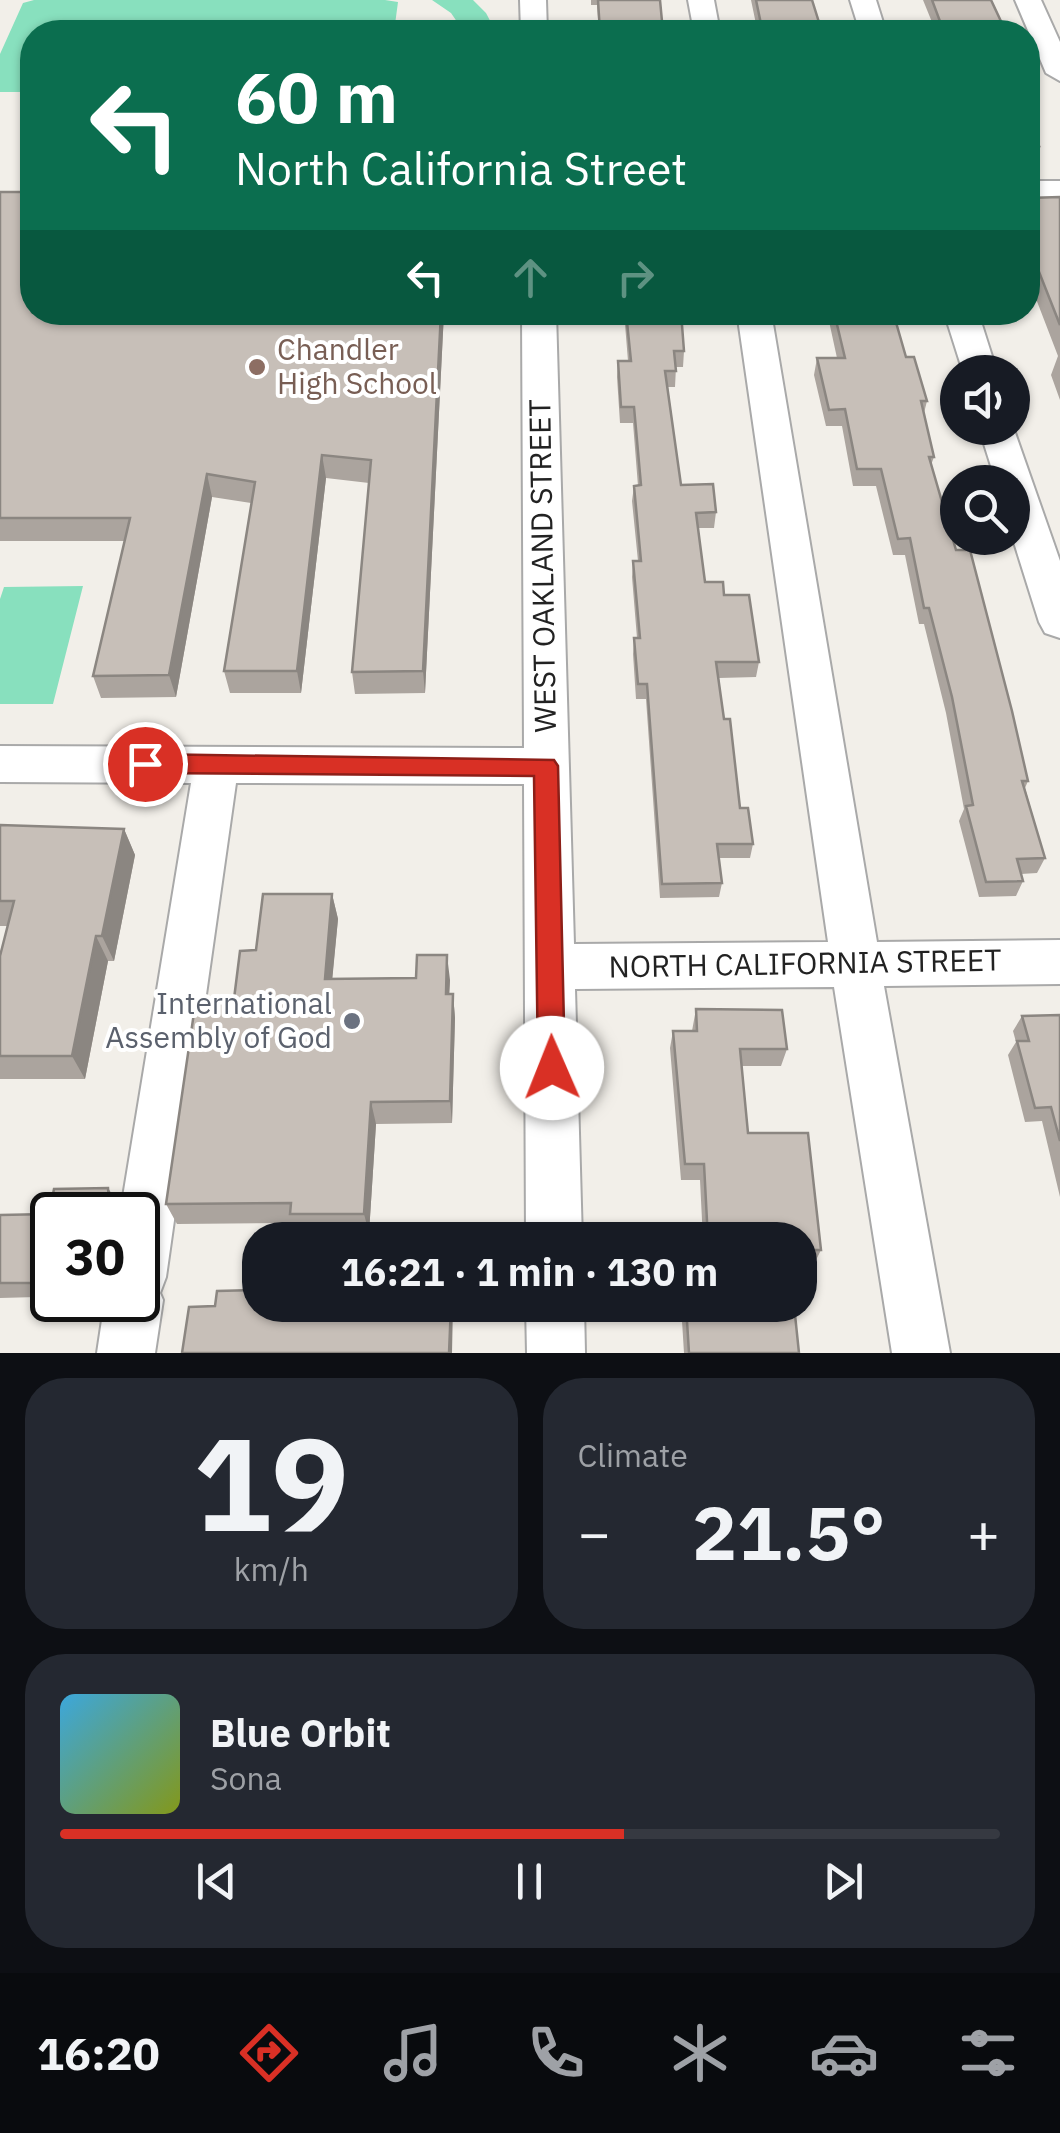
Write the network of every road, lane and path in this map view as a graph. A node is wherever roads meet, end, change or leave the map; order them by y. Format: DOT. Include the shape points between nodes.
graph roads {
  1 [pos="1040,27"];
  2 [pos="1060,72"];
  3 [pos="538,325"];
  4 [pos="756,325"];
  5 [pos="964,325"];
  6 [pos="974,355"];
  7 [pos="1003,445"];
  8 [pos="1060,622"];
  9 [pos="0,764"];
  10 [pos="217,764"];
  11 [pos="546,766"];
  12 [pos="1060,962"];
  13 [pos="855,964"];
  14 [pos="550,967"];
  15 [pos="151,1192"];
  16 [pos="554,1222"];
  17 [pos="131,1322"];
  18 [pos="555,1322"];
  19 [pos="126,1353"];
  20 [pos="556,1353"];
  21 [pos="920,1353"];
  1 -- 2 [label="street"];
  3 -- 11 [label="street, WEST OAKLAND STREET"];
  4 -- 13 [label="street"];
  5 -- 6 [label="street"];
  7 -- 8 [label="street"];
  9 -- 10 [label="street"];
  10 -- 11 [label="street"];
  10 -- 15 [label="street"];
  11 -- 14 [label="street, WEST OAKLAND STREET"];
  12 -- 13 [label="street, NORTH CALIFORNIA STREET"];
  13 -- 14 [label="street, NORTH CALIFORNIA STREET"];
  13 -- 21 [label="street"];
  14 -- 16 [label="street, WEST OAKLAND STREET"];
  17 -- 19 [label="street"];
  18 -- 20 [label="street"];
}
